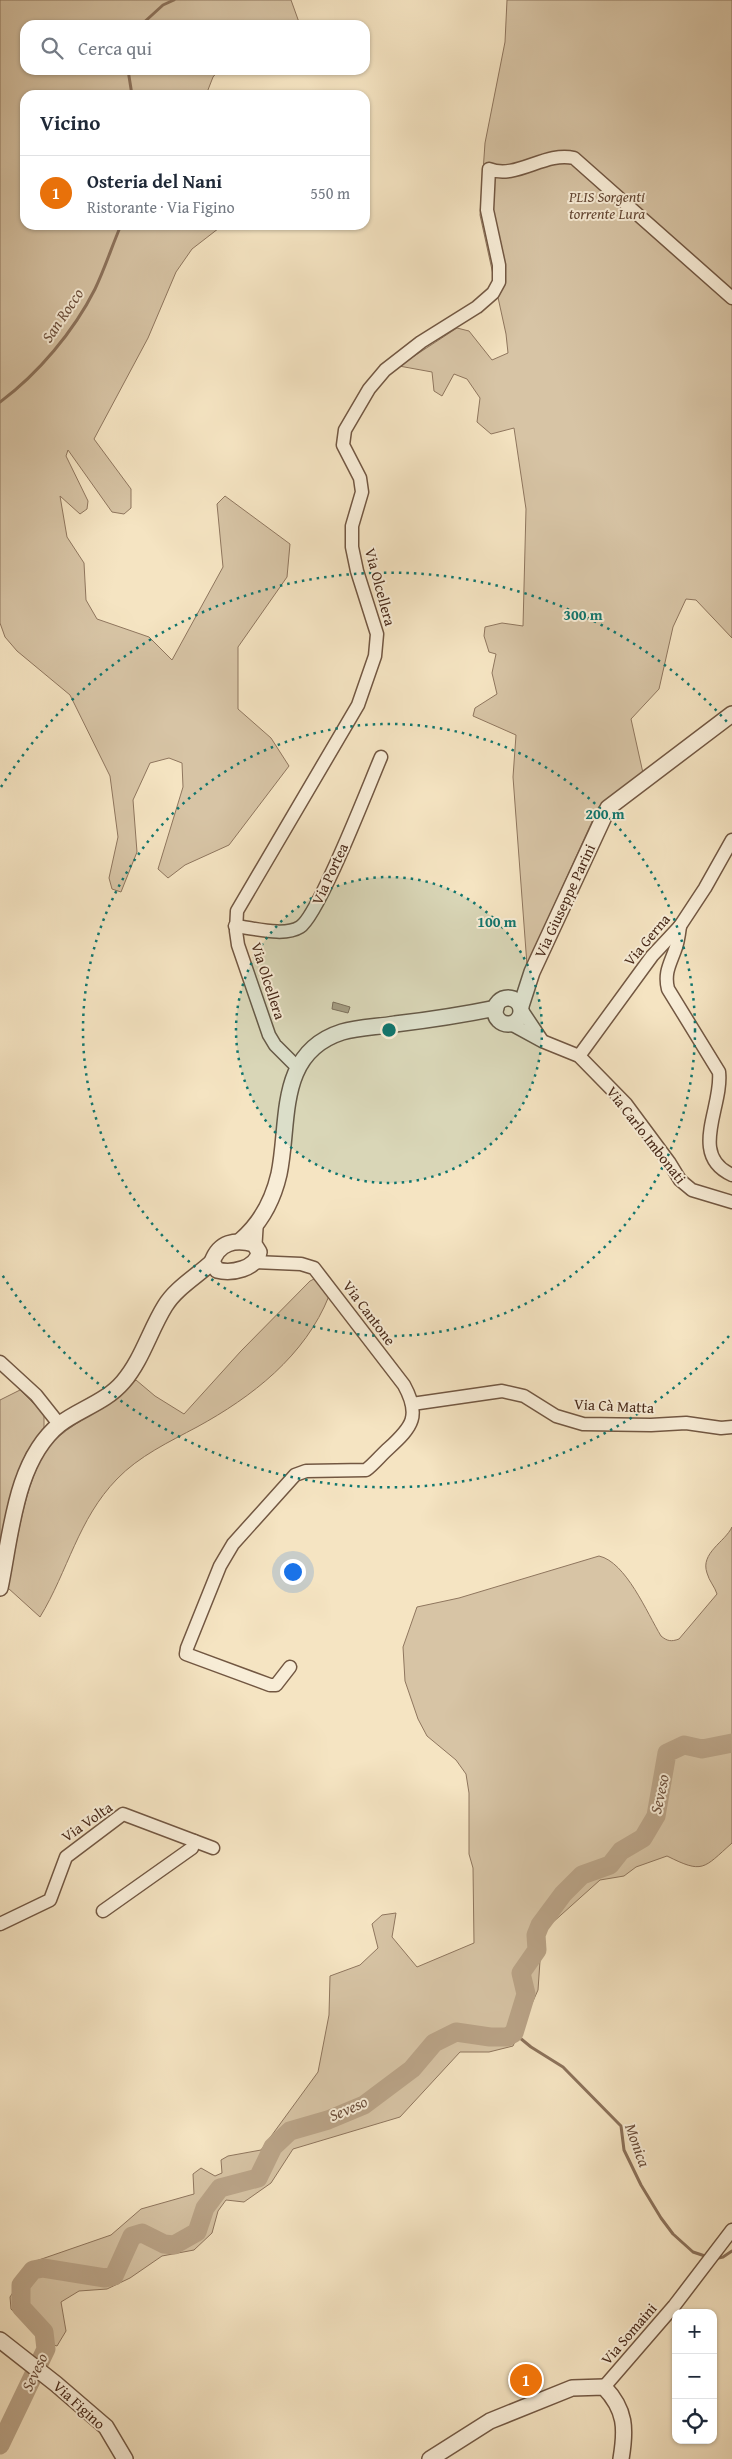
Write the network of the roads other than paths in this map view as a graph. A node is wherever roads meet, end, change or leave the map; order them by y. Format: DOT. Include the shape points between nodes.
graph roads {
  1 [pos="732,298"];
  2 [pos="732,714"];
  3 [pos="381,757"];
  4 [pos="732,840"];
  5 [pos="236,926"];
  6 [pos="680,926"];
  7 [pos="532,972"];
  8 [pos="521,1008"];
  9 [pos="503,1013"];
  10 [pos="542,1041"];
  11 [pos="579,1056"];
  12 [pos="298,1068"];
  13 [pos="732,1175"];
  14 [pos="732,1202"];
  15 [pos="252,1250"];
  16 [pos="218,1267"];
  17 [pos="0,1362"];
  18 [pos="413,1410"];
  19 [pos="59,1424"];
  20 [pos="732,1427"];
  21 [pos="0,1588"];
  22 [pos="290,1667"];
  23 [pos="194,1841"];
  24 [pos="214,1848"];
  25 [pos="103,1912"];
  26 [pos="0,1924"];
  27 [pos="732,2230"];
  28 [pos="0,2340"];
  29 [pos="604,2387"];
  30 [pos="125,2459"];
  31 [pos="430,2459"];
  32 [pos="621,2459"];
  1 -- 5 [label="street, Via Olcellera" via="574,158 556,156 504,172 489,169 487,210 499,265 499,282 493,293 385,370 369,388 344,430 343,445 360,478 362,492 352,526 352,547 377,634 375,656 358,705 237,911"];
  2 -- 7 [label="street, Via Giuseppe Parini" via="608,808"];
  3 -- 5 [label="street, Via Portea" via="339,856 310,915 300,927 287,931"];
  4 -- 6 [label="street, Via Gerna"];
  5 -- 12 [label="street, Via Olcellera" via="238,945 269,1035"];
  6 -- 11 [label="street, Via Gerna" via="652,956"];
  6 -- 13 [label="street" via="666,982 719,1072 709,1145 714,1163"];
  7 -- 8 [label="street, Via Giuseppe Parini"];
  7 -- 9 [label="street, Via Giuseppe Parini"];
  8 -- 9 [label="street, Via Giuseppe Parini" via="519,1018"];
  8 -- 10 [label="street"];
  9 -- 10 [label="street, Via Carlo Imbonati"];
  9 -- 12 [label="street" via="461,1015 341,1033 319,1045"];
  10 -- 11 [label="street, Via Carlo Imbonati"];
  11 -- 14 [label="street, Via Carlo Imbonati" via="626,1104 680,1180 692,1190"];
  12 -- 15 [label="street" via="288,1096 279,1175 256,1228"];
  15 -- 16 [label="street" via="240,1270"];
  15 -- 16 [label="street" via="227,1244 219,1249"];
  15 -- 18 [label="street, Via Cantone" via="272,1262 314,1268 404,1385"];
  16 -- 19 [label="street" via="177,1291 122,1384 108,1396"];
  17 -- 19 [label="street" via="36,1396"];
  18 -- 20 [label="street, Via Cà Matta" via="502,1391 524,1396 556,1416 583,1424 686,1423"];
  18 -- 22 [label="street" via="407,1432 366,1470 295,1475 233,1544 220,1566 186,1654 270,1685 276,1685"];
  19 -- 21 [label="street" via="30,1462 21,1485"];
  23 -- 24 [label="street, Via Volta"];
  23 -- 25 [label="street" via="192,1848"];
  23 -- 26 [label="street, Via Volta" via="123,1814 66,1857 50,1900"];
  27 -- 29 [label="street, Via Somaini" via="674,2306"];
  28 -- 30 [label="street, Via Figino" via="106,2427"];
  29 -- 31 [label="street" via="572,2388 497,2418"];
  29 -- 32 [label="street" via="617,2402 623,2418 625,2437"];
}
